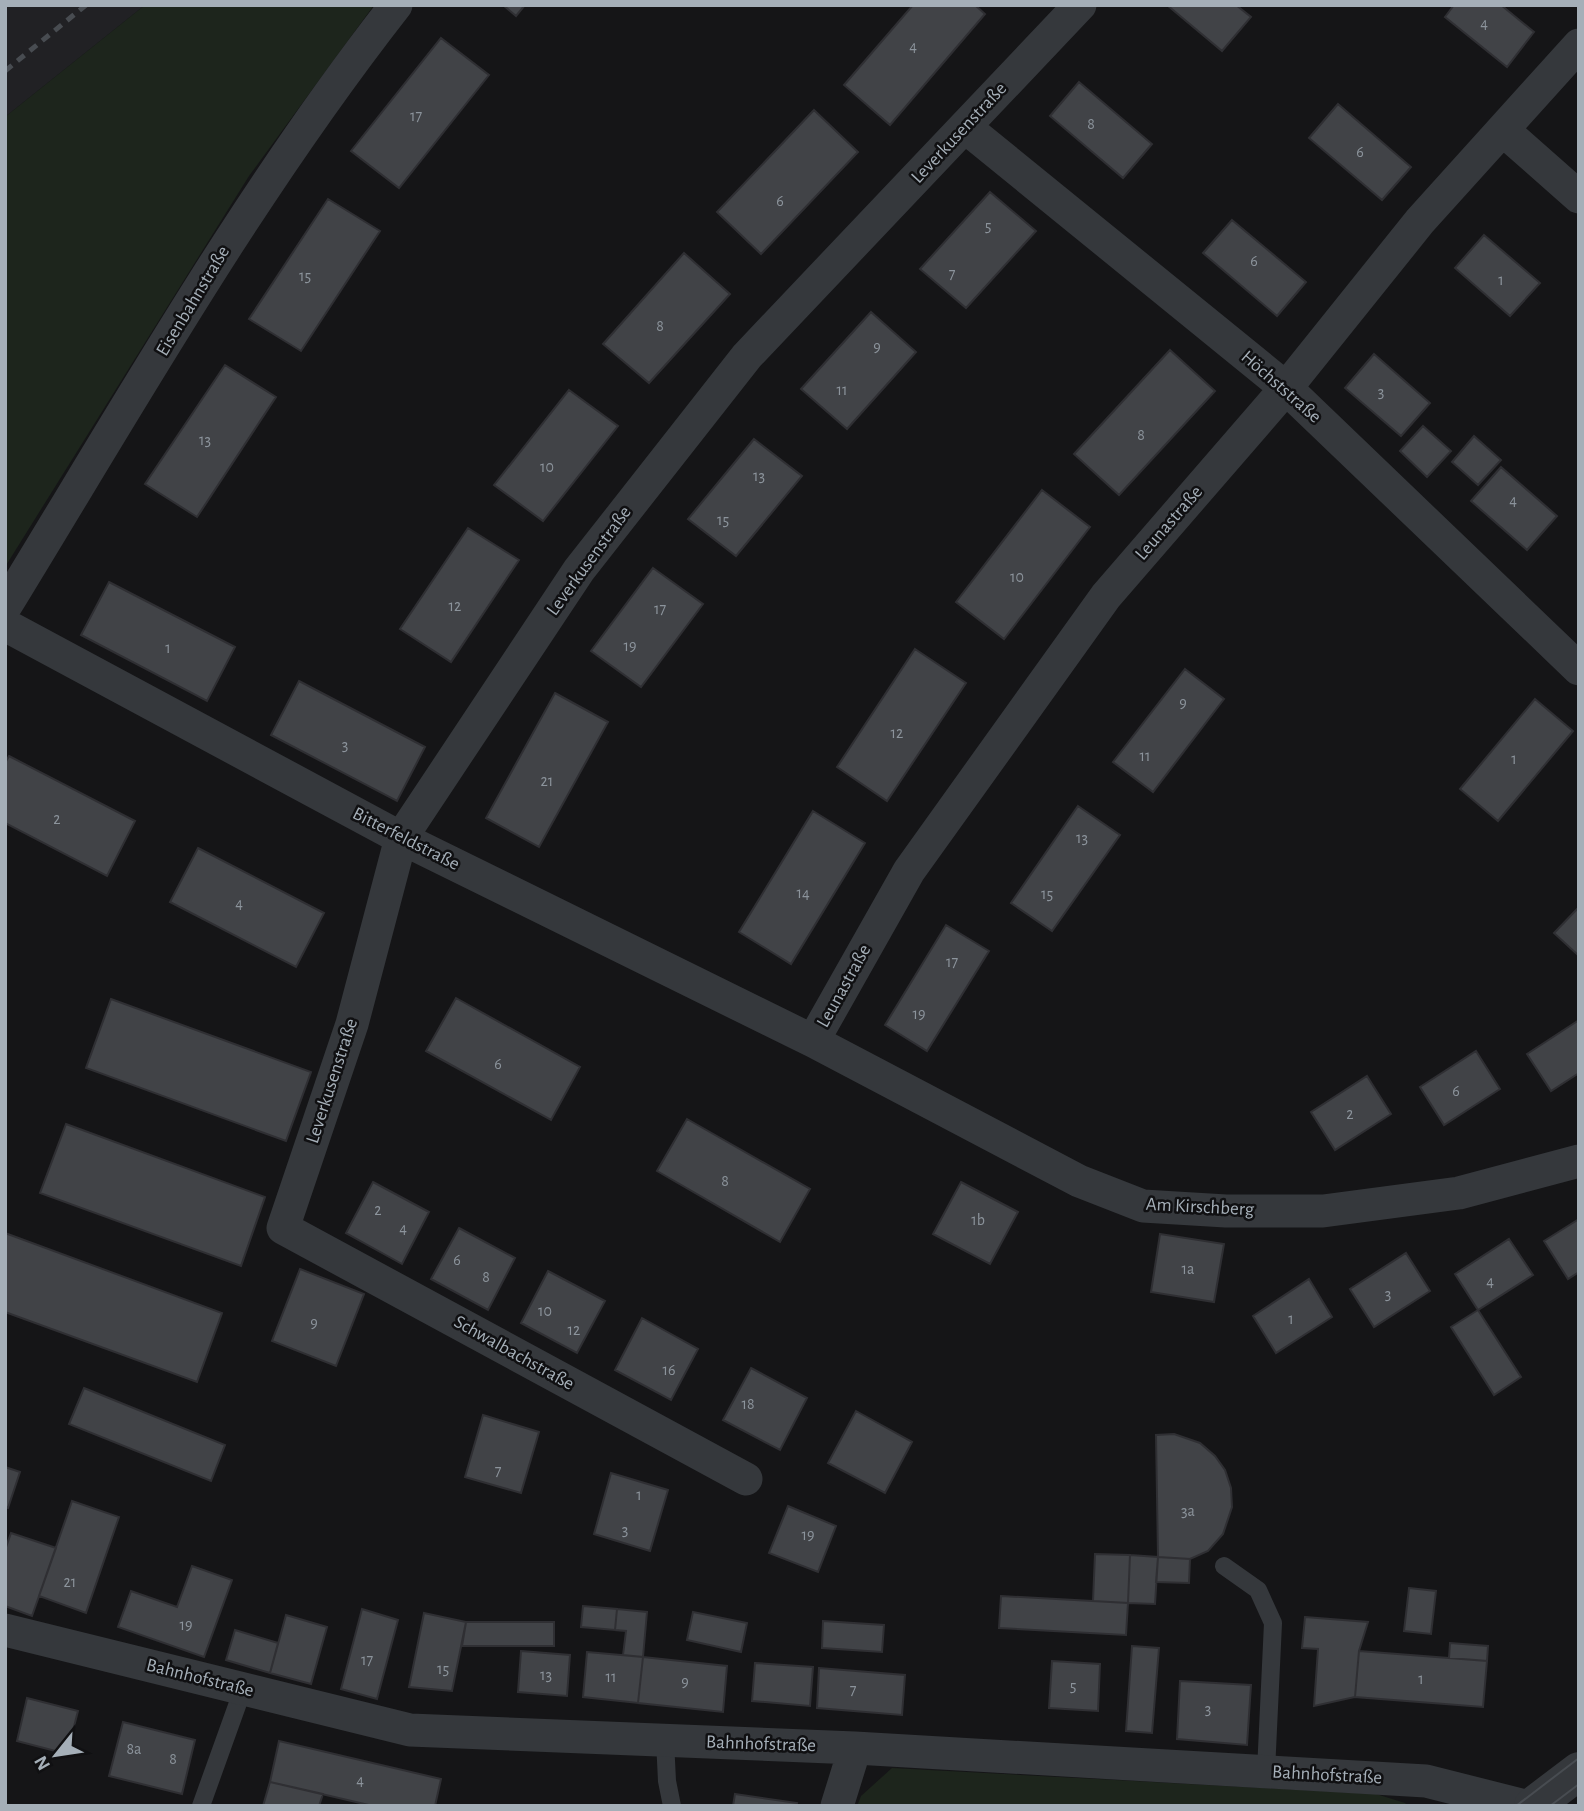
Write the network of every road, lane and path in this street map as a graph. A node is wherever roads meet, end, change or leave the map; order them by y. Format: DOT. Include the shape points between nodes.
graph roads {
  1 [pos="396,5"];
  2 [pos="1080,5"];
  3 [pos="1579,45"];
  4 [pos="965,127"];
  5 [pos="1503,130"];
  6 [pos="1579,197"];
  7 [pos="1286,388"];
  8 [pos="5,607"];
  9 [pos="5,625"];
  10 [pos="1579,669"];
  11 [pos="401,838"];
  12 [pos="813,1041"];
  13 [pos="1579,1161"];
  14 [pos="283,1228"];
  15 [pos="746,1479"];
  16 [pos="1224,1566"];
  17 [pos="5,1630"];
  18 [pos="243,1689"];
  19 [pos="665,1740"];
  20 [pos="855,1748"];
  21 [pos="1579,1771"];
  22 [pos="1266,1772"];
  23 [pos="201,1806"];
  24 [pos="672,1806"];
  25 [pos="837,1806"];
  26 [pos="1525,1806"];
  27 [pos="1533,1806"];
  1 -- 8 [label="street, Eisenbahnstraße" via="248,209"];
  2 -- 4 [label="street, Leverkusenstraße"];
  3 -- 5 [label="street, Leunastraße"];
  4 -- 7 [label="street, Höchststraße"];
  4 -- 11 [label="street, Leverkusenstraße" via="747,356 579,570"];
  5 -- 6 [label="street"];
  5 -- 7 [label="street, Leunastraße" via="1420,221"];
  7 -- 10 [label="street, Höchststraße"];
  7 -- 12 [label="street, Leunastraße" via="1098,607 909,870"];
  9 -- 11 [label="street, Bitterfeldstraße"];
  11 -- 12 [label="street, Bitterfeldstraße"];
  11 -- 14 [label="street, Leverkusenstraße" via="352,1024"];
  12 -- 13 [label="street, Am Kirschberg" via="1079,1181 1143,1206 1323,1211 1460,1193"];
  14 -- 15 [label="street, Schwalbachstraße"];
  16 -- 22 [label="lane" via="1258,1590 1273,1623"];
  17 -- 18 [label="street, Bahnhofstraße"];
  18 -- 19 [label="street, Bahnhofstraße" via="410,1730"];
  18 -- 23 [label="lane"];
  19 -- 20 [label="street, Bahnhofstraße"];
  19 -- 24 [label="lane"];
  20 -- 22 [label="street, Bahnhofstraße"];
  20 -- 25 [label="street"];
  21 -- 27 [label="street"];
  22 -- 26 [label="street, Bahnhofstraße" via="1426,1781"];
}
